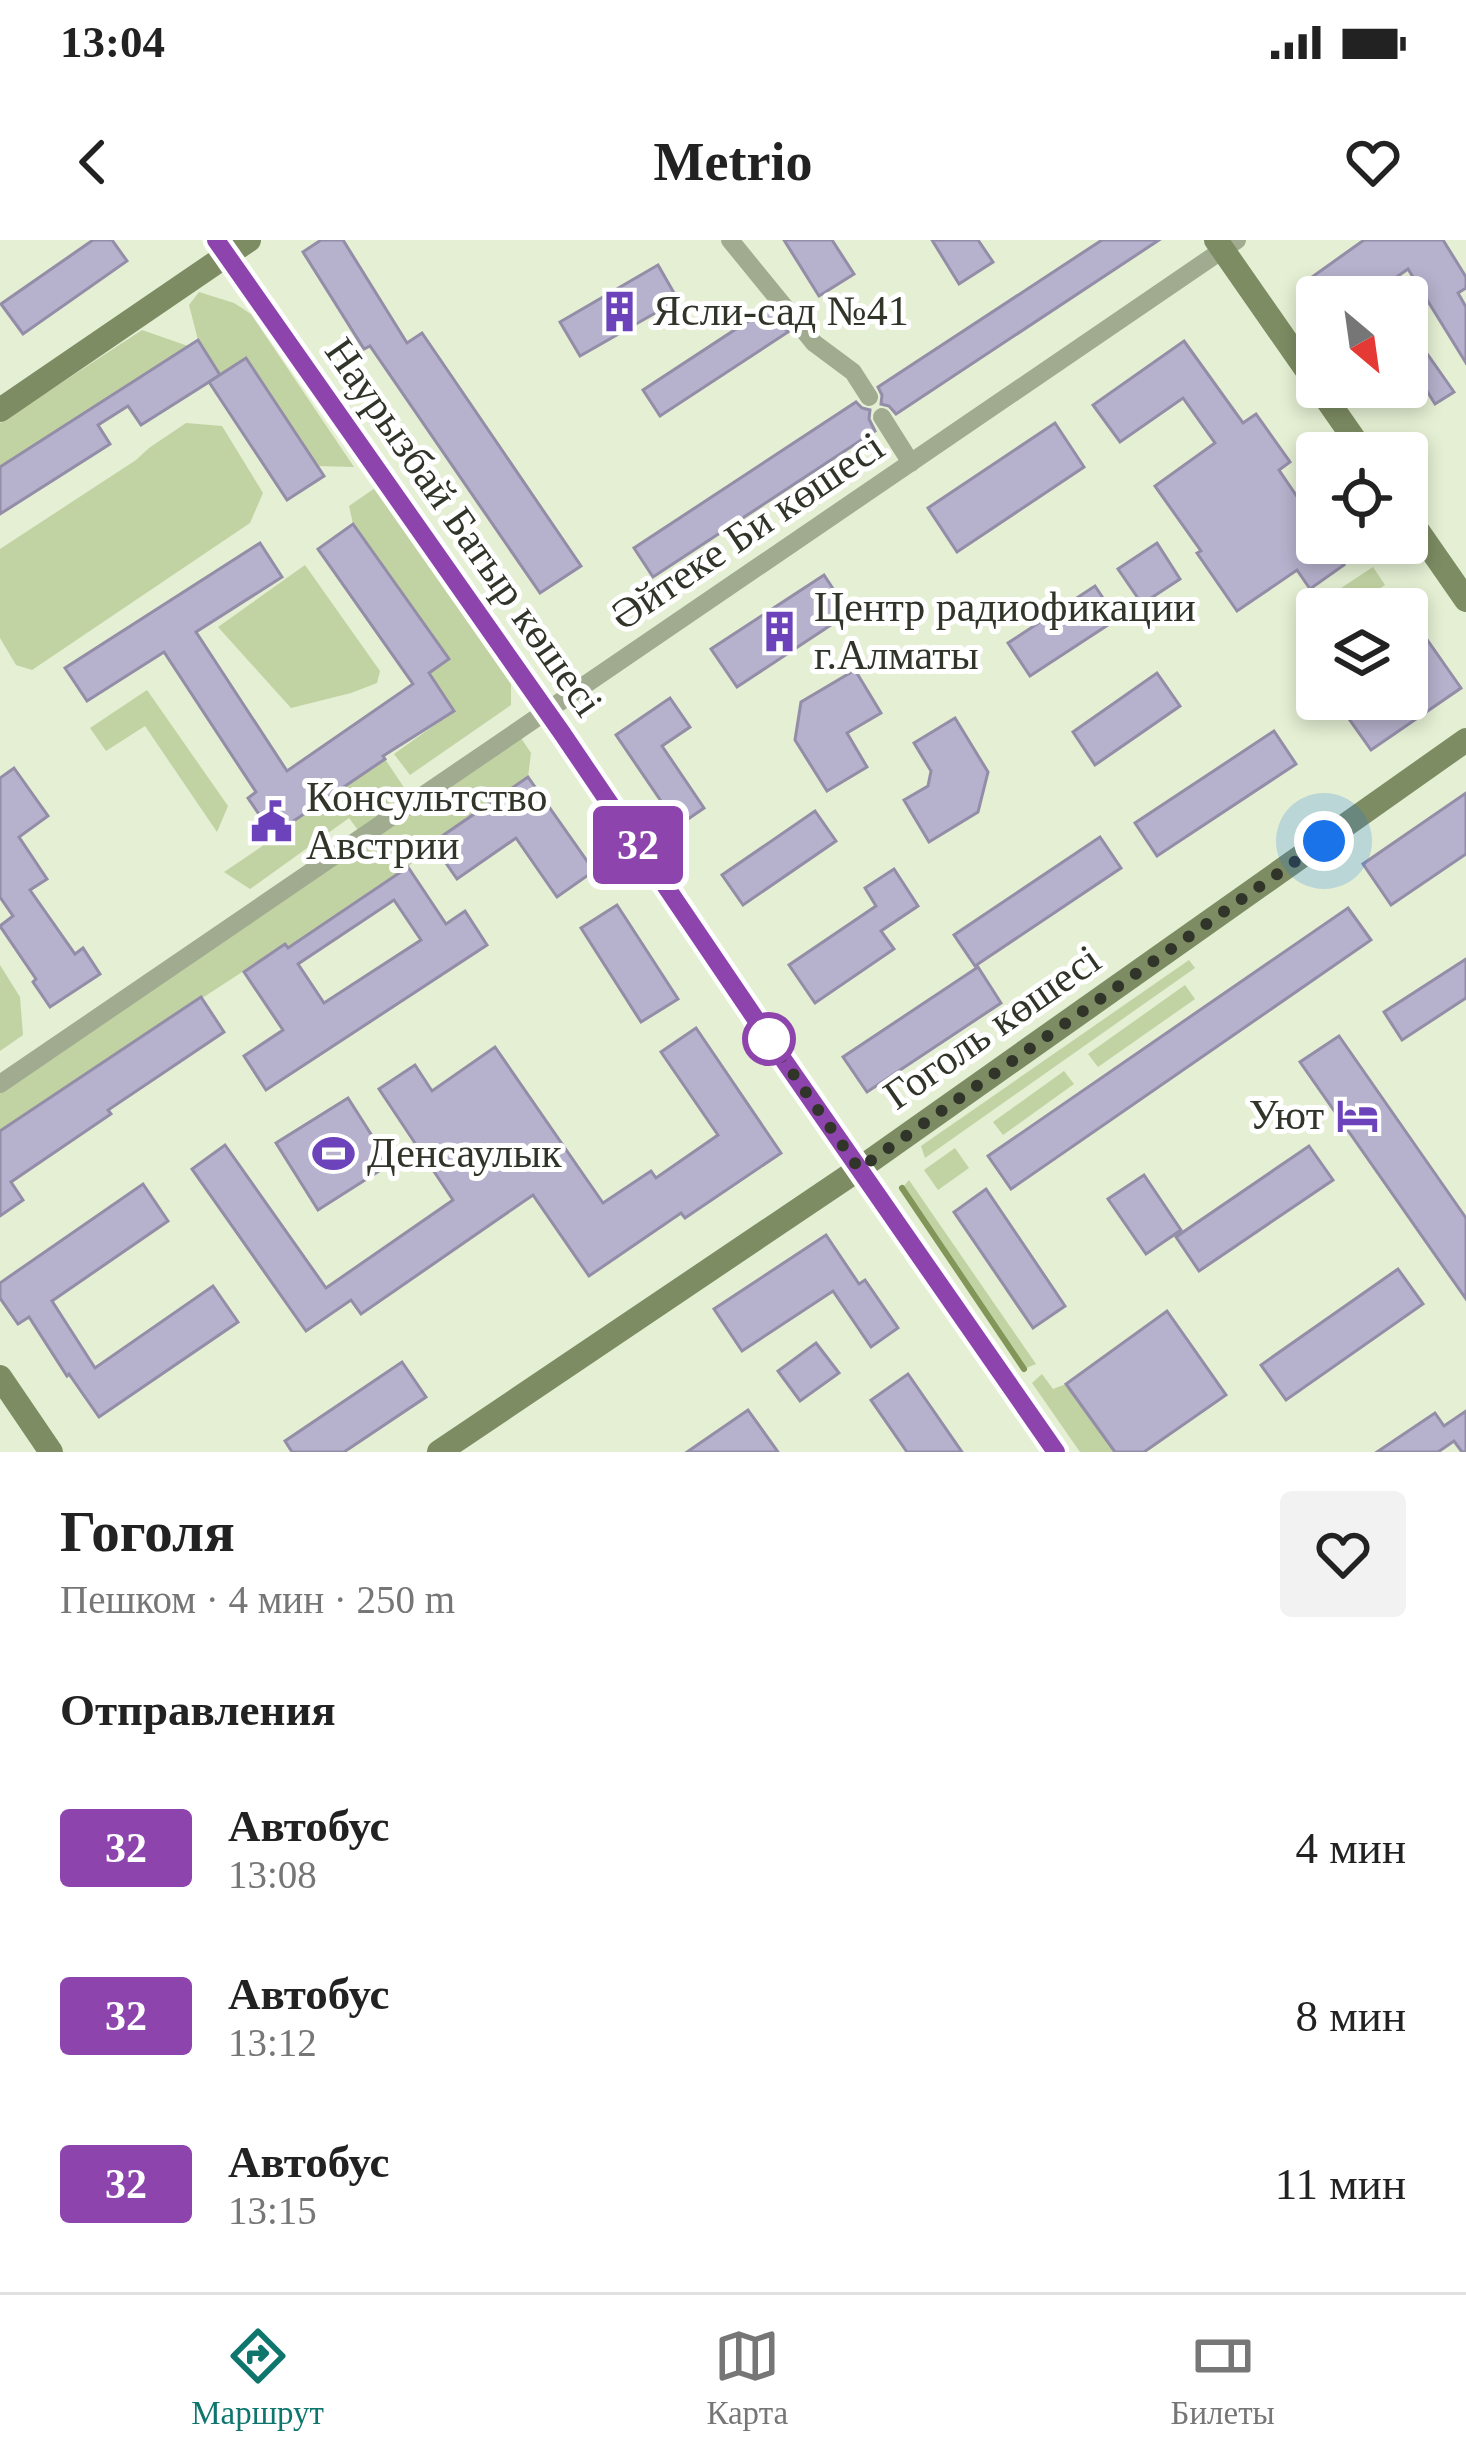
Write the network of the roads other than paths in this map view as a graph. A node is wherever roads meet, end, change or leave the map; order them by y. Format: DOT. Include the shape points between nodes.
graph roads {
  1 [pos="249,240"];
  2 [pos="730,240"];
  3 [pos="1225,243"];
  4 [pos="221,248"];
  5 [pos="1296,352"];
  6 [pos="869,397"];
  7 [pos="0,410"];
  8 [pos="882,417"];
  9 [pos="911,463"];
  10 [pos="1428,545"];
  11 [pos="1466,600"];
  12 [pos="547,712"];
  13 [pos="1466,740"];
  14 [pos="0,1084"];
  15 [pos="859,1169"];
  16 [pos="0,1377"];
  17 [pos="51,1452"];
  18 [pos="439,1452"];
  19 [pos="1056,1452"];
  1 -- 4 [label="main road"];
  2 -- 6 [label="street"];
  3 -- 5 [label="main road"];
  3 -- 9 [label="street, Әйтеке Би көшесі"];
  4 -- 7 [label="main road"];
  4 -- 12 [label="main road, Наурызбай Батыр көшесі"];
  8 -- 9 [label="street"];
  9 -- 12 [label="street, Әйтеке Би көшесі"];
  10 -- 11 [label="main road"];
  12 -- 14 [label="street, Әйтеке Би көшесі"];
  12 -- 15 [label="main road, Наурызбай Батыр көшесі"];
  13 -- 15 [label="main road, Гоголь көшесі"];
  15 -- 18 [label="main road, Гоголь көшесі"];
  15 -- 19 [label="main road, Наурызбай Батыр көшесі"];
  16 -- 17 [label="main road"];
}
